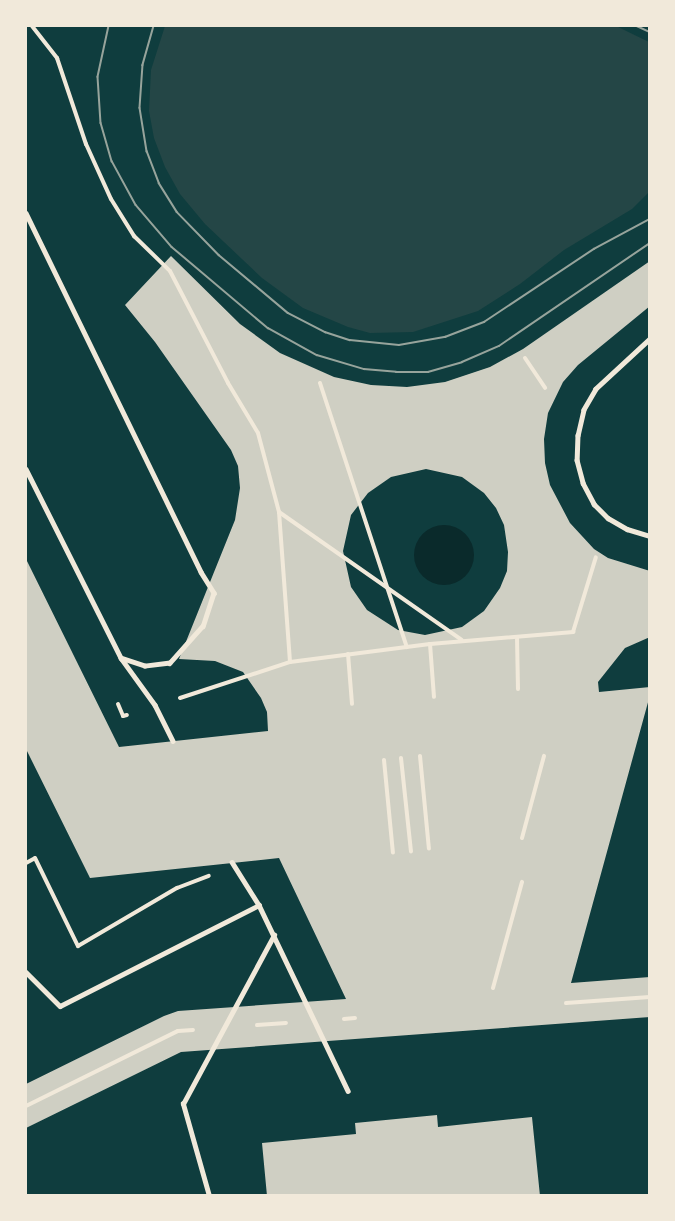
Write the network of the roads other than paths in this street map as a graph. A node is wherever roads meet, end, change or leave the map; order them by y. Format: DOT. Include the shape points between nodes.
graph roads {
  1 [pos="26,213"];
  2 [pos="650,339"];
  3 [pos="26,469"];
  4 [pos="650,537"];
  5 [pos="121,658"];
  6 [pos="173,741"];
  7 [pos="233,864"];
  8 [pos="259,905"];
  9 [pos="274,935"];
  10 [pos="26,972"];
  11 [pos="348,1091"];
  12 [pos="209,1196"];
  1 -- 5 [label="lane" via="214,593 203,626 170,663 145,666"];
  2 -- 4 [label="lane" via="596,389 582,418 577,460 594,504 608,518"];
  3 -- 5 [label="lane"];
  5 -- 6 [label="lane" via="155,705"];
  7 -- 8 [label="lane"];
  8 -- 9 [label="lane"];
  8 -- 10 [label="lane" via="60,1006"];
  9 -- 11 [label="lane"];
  9 -- 12 [label="lane" via="183,1104"];
}
